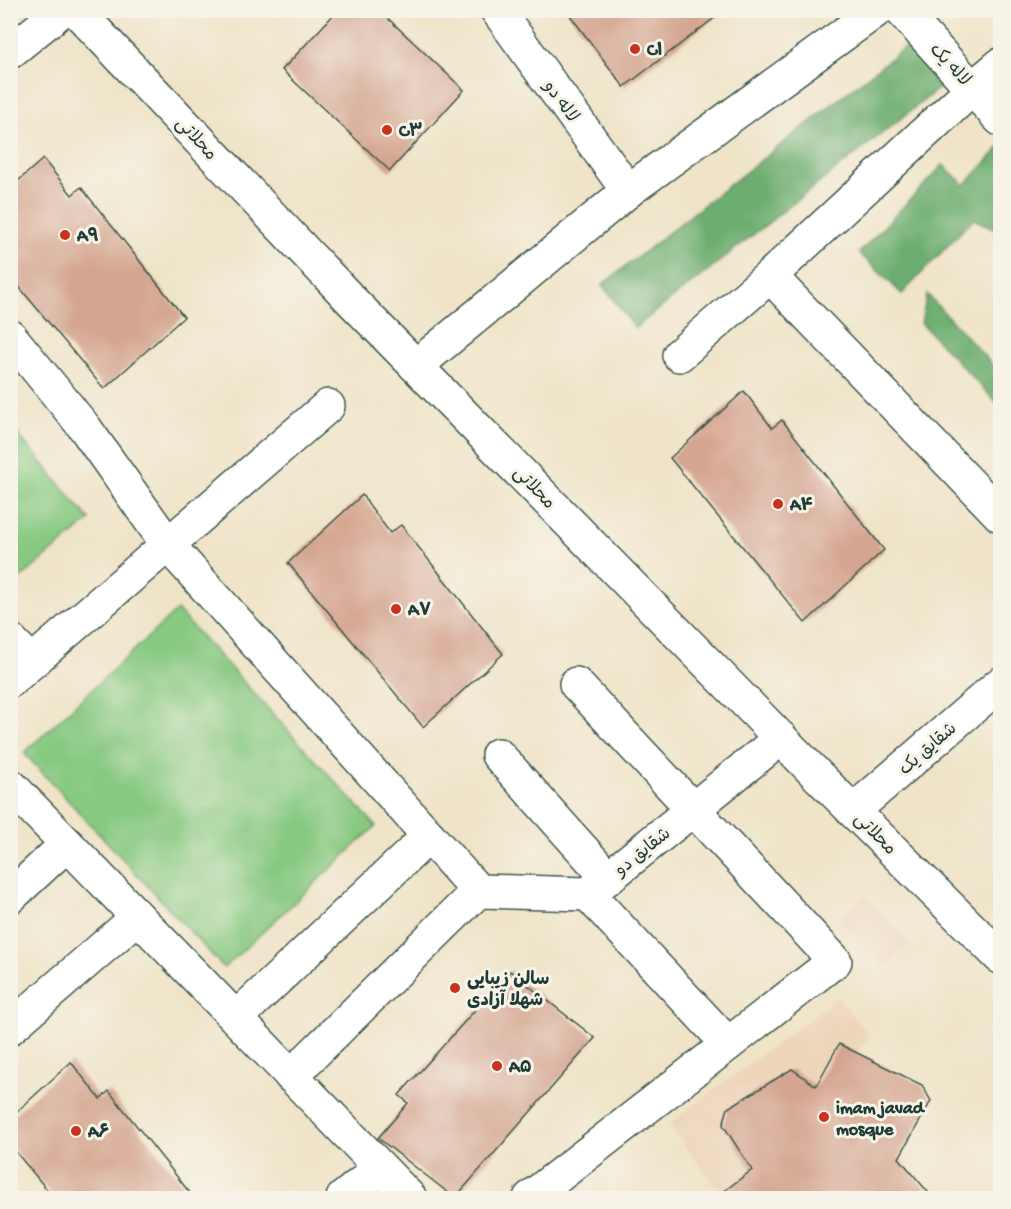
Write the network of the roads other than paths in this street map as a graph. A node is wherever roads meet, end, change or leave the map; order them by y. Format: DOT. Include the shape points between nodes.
graph roads {
  1 [pos="62,10"];
  2 [pos="76,10"];
  3 [pos="497,10"];
  4 [pos="877,10"];
  5 [pos="901,10"];
  6 [pos="10,52"];
  7 [pos="1000,65"];
  8 [pos="973,88"];
  9 [pos="1000,119"];
  10 [pos="627,191"];
  11 [pos="770,276"];
  12 [pos="10,336"];
  13 [pos="679,355"];
  14 [pos="416,366"];
  15 [pos="328,406"];
  16 [pos="1000,515"];
  17 [pos="168,545"];
  18 [pos="18,661"];
  19 [pos="576,684"];
  20 [pos="1000,684"];
  21 [pos="780,738"];
  22 [pos="498,755"];
  23 [pos="10,785"];
  24 [pos="693,808"];
  25 [pos="853,811"];
  26 [pos="429,836"];
  27 [pos="67,844"];
  28 [pos="598,886"];
  29 [pos="478,891"];
  30 [pos="10,897"];
  31 [pos="138,917"];
  32 [pos="1000,957"];
  33 [pos="236,1018"];
  34 [pos="10,1028"];
  35 [pos="728,1044"];
  36 [pos="291,1076"];
  37 [pos="380,1168"];
  38 [pos="343,1198"];
  39 [pos="410,1198"];
  40 [pos="530,1198"];
  1 -- 6 [label="street"];
  2 -- 14 [label="street, محلاتی"];
  3 -- 10 [label="street, لاله دو"];
  4 -- 10 [label="street"];
  5 -- 8 [label="street, لاله یک"];
  7 -- 8 [label="street"];
  8 -- 9 [label="street, لاله یک"];
  8 -- 11 [label="street"];
  10 -- 14 [label="street"];
  11 -- 13 [label="street"];
  11 -- 16 [label="street"];
  12 -- 17 [label="street" via="86,428"];
  14 -- 21 [label="street, محلاتی"];
  15 -- 17 [label="street"];
  17 -- 18 [label="street"];
  17 -- 26 [label="street"];
  19 -- 24 [label="street"];
  20 -- 25 [label="street, شقایق یک"];
  21 -- 24 [label="street, شقایق دو"];
  21 -- 25 [label="street, محلاتی"];
  22 -- 28 [label="street"];
  23 -- 27 [label="street"];
  24 -- 28 [label="street, شقایق دو"];
  24 -- 35 [label="street" via="835,961"];
  25 -- 32 [label="street, محلاتی"];
  26 -- 29 [label="street"];
  26 -- 33 [label="street"];
  27 -- 30 [label="street"];
  27 -- 31 [label="street"];
  28 -- 29 [label="street"];
  28 -- 35 [label="street"];
  29 -- 36 [label="street"];
  31 -- 33 [label="street"];
  31 -- 34 [label="street"];
  33 -- 36 [label="street"];
  35 -- 40 [label="street"];
  36 -- 37 [label="street"];
  37 -- 38 [label="street"];
  37 -- 39 [label="street"];
}
